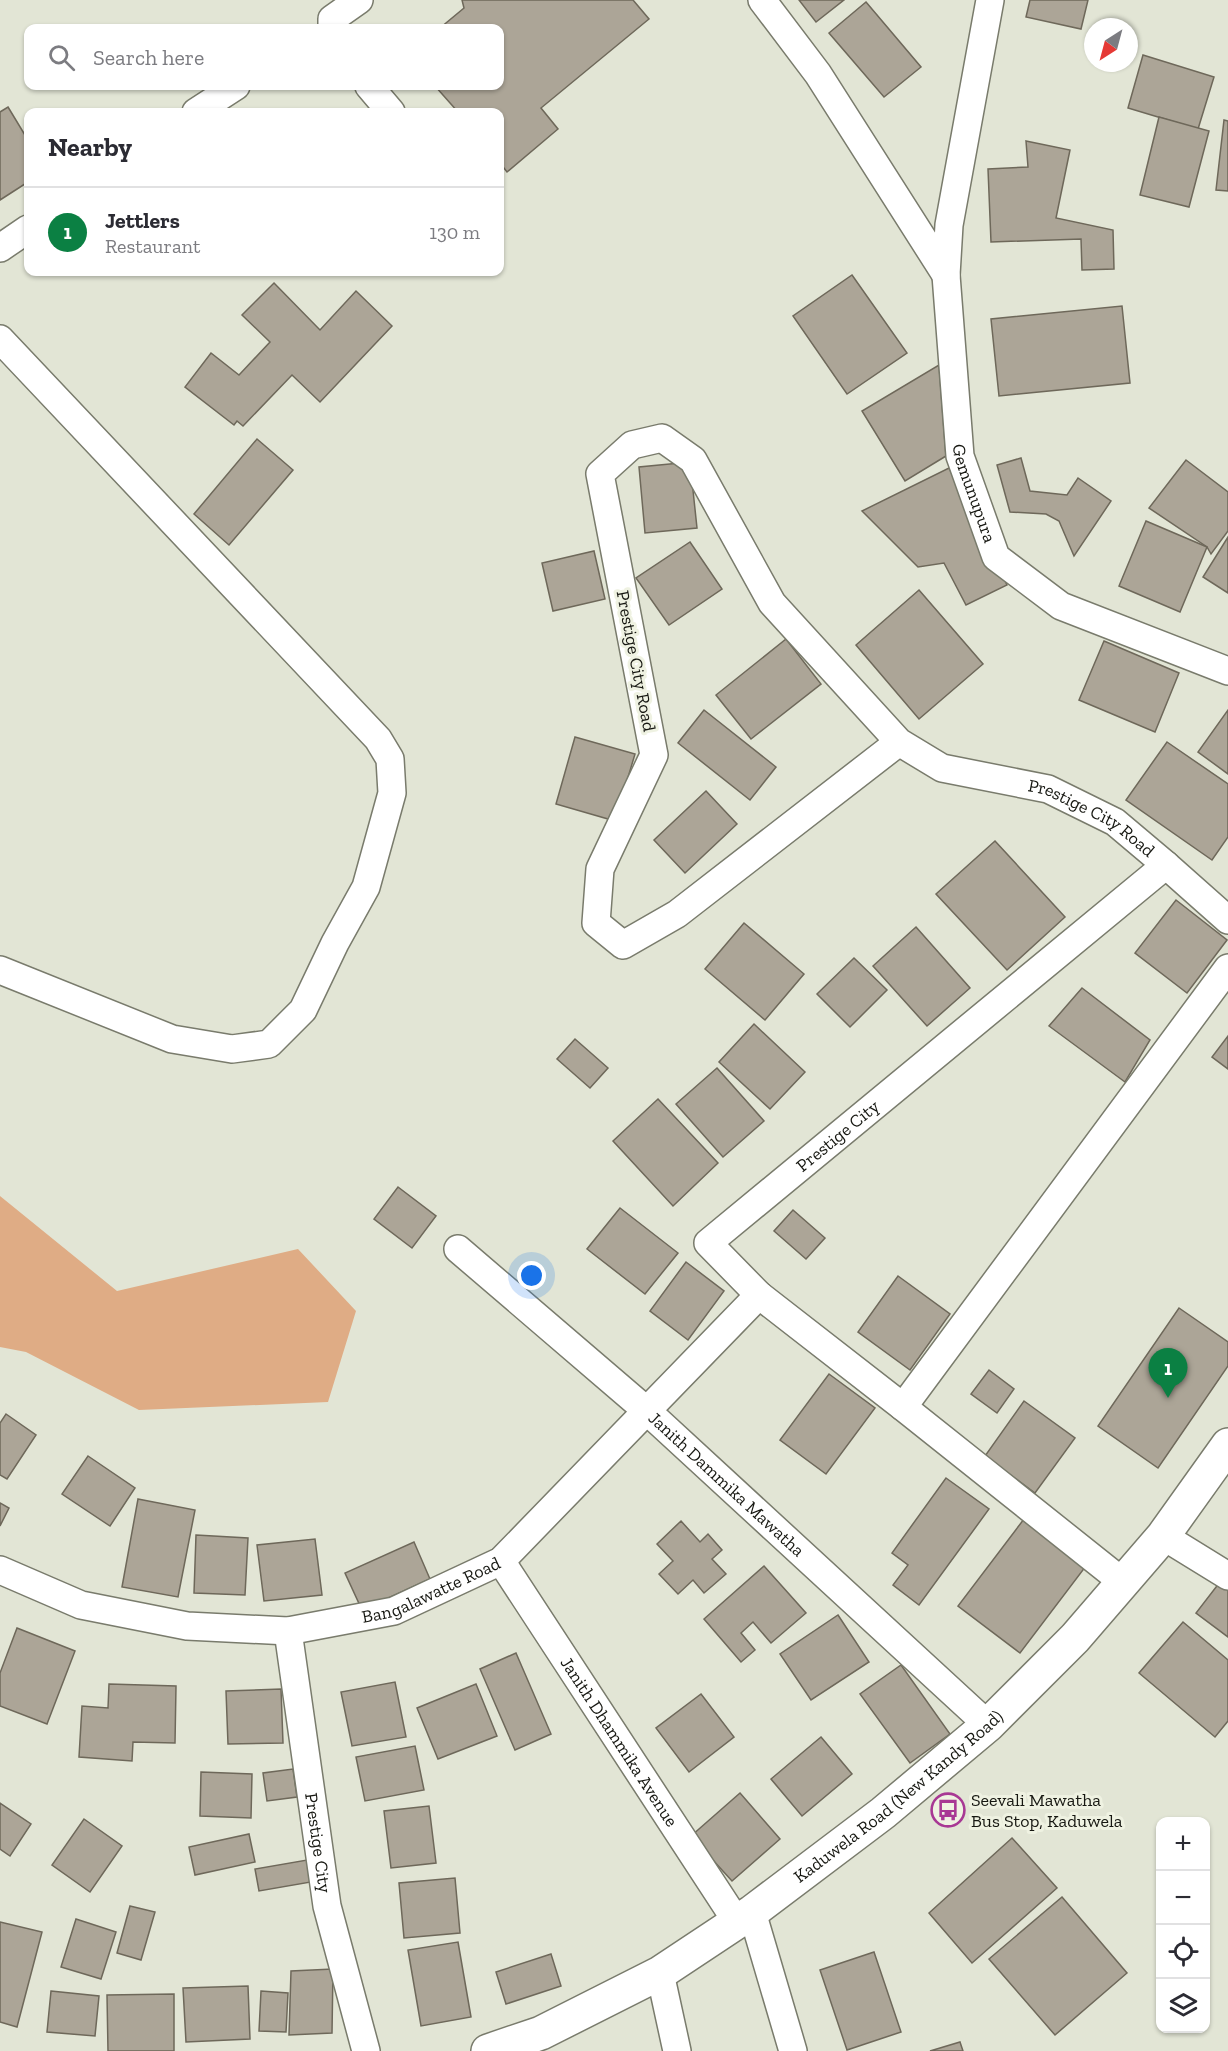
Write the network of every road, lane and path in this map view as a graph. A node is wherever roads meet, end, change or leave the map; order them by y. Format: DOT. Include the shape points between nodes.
graph roads {
  1 [pos="359,0"];
  2 [pos="762,0"];
  3 [pos="990,0"];
  4 [pos="328,24"];
  5 [pos="230,90"];
  6 [pos="372,90"];
  7 [pos="202,108"];
  8 [pos="388,108"];
  9 [pos="24,232"];
  10 [pos="0,248"];
  11 [pos="946,274"];
  12 [pos="0,339"];
  13 [pos="1227,667"];
  14 [pos="899,742"];
  15 [pos="1166,865"];
  16 [pos="1228,920"];
  17 [pos="1228,968"];
  18 [pos="0,970"];
  19 [pos="458,1249"];
  20 [pos="759,1295"];
  21 [pos="903,1407"];
  22 [pos="646,1411"];
  23 [pos="1228,1445"];
  24 [pos="1163,1536"];
  25 [pos="501,1561"];
  26 [pos="0,1570"];
  27 [pos="1228,1576"];
  28 [pos="1124,1583"];
  29 [pos="288,1631"];
  30 [pos="988,1725"];
  31 [pos="744,1917"];
  32 [pos="660,1973"];
  33 [pos="366,2051"];
  34 [pos="488,2051"];
  35 [pos="677,2051"];
  36 [pos="793,2051"];
  1 -- 4 [label="street"];
  2 -- 11 [label="street, Gemunupura" via="818,74"];
  3 -- 11 [label="street, Gemunupura" via="949,225"];
  5 -- 7 [label="street"];
  6 -- 8 [label="street"];
  9 -- 10 [label="street"];
  11 -- 13 [label="street, Gemunupura" via="960,456 996,557 1060,606"];
  12 -- 18 [label="street" via="378,739 390,759 392,793 366,887 303,1010 269,1044 232,1049 172,1039"];
  14 -- 14 [label="street, Prestige City Road" via="772,603 693,460 662,438 632,445 600,474 654,755 600,868 596,923 623,945 677,914"];
  14 -- 15 [label="street, Prestige City Road" via="942,768 1048,789 1115,822"];
  15 -- 16 [label="street, Prestige City Road"];
  15 -- 20 [label="street, Prestige City" via="708,1243"];
  17 -- 21 [label="street"];
  19 -- 22 [label="street, Janith Dammika Mawatha"];
  20 -- 21 [label="street, Prestige City"];
  20 -- 22 [label="street, Bangalawatte Road"];
  21 -- 28 [label="street, Prestige City"];
  22 -- 25 [label="street, Bangalawatte Road"];
  22 -- 30 [label="street, Janith Dammika Mawatha"];
  23 -- 24 [label="main road, Kaduwela Road (New Kandy Road)"];
  24 -- 27 [label="street"];
  24 -- 28 [label="main road, Kaduwela Road (New Kandy Road)"];
  25 -- 29 [label="street, Bangalawatte Road" via="394,1611"];
  25 -- 31 [label="street, Janith Dhammika Avenue"];
  26 -- 29 [label="street, Bangalawatte Road" via="81,1605 187,1626"];
  28 -- 30 [label="main road, Kaduwela Road (New Kandy Road)"];
  29 -- 33 [label="street, Prestige City" via="327,1906"];
  30 -- 31 [label="main road, Kaduwela Road (New Kandy Road)" via="883,1813"];
  31 -- 32 [label="main road, Kaduwela Road (New Kandy Road)"];
  31 -- 36 [label="street, Janith Dhammika Avenue"];
  32 -- 34 [label="main road, Kaduwela Road (New Kandy Road)" via="541,2033"];
  32 -- 35 [label="street"];
}
